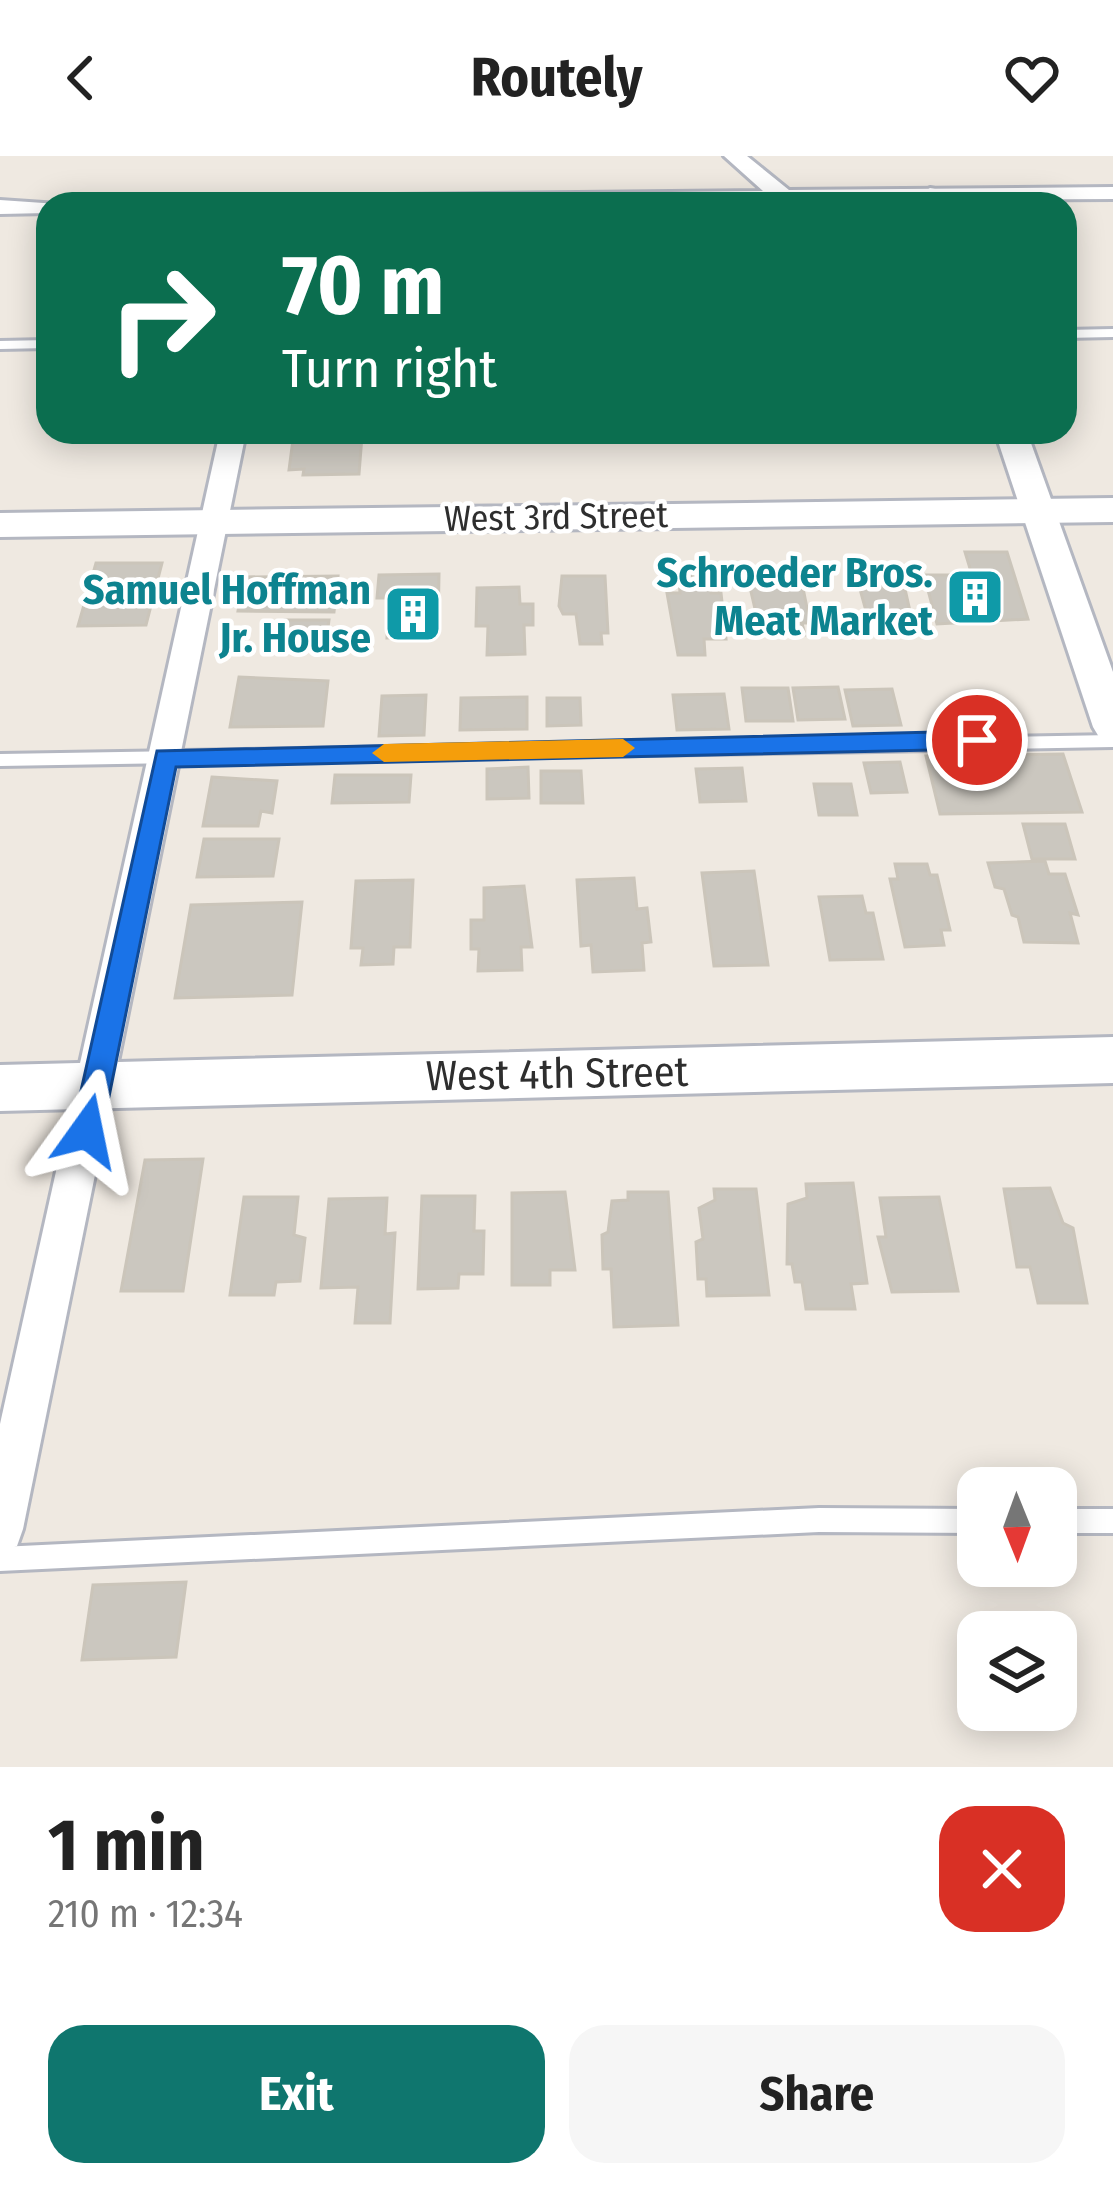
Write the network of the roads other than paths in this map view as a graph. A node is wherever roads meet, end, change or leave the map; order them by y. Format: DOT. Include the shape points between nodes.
graph roads {
  1 [pos="734,156"];
  2 [pos="778,192"];
  3 [pos="1113,194"];
  4 [pos="1077,195"];
  5 [pos="36,206"];
  6 [pos="0,207"];
  7 [pos="1113,333"];
  8 [pos="1077,334"];
  9 [pos="36,344"];
  10 [pos="0,345"];
  11 [pos="231,444"];
  12 [pos="1015,444"];
  13 [pos="1113,510"];
  14 [pos="1038,511"];
  15 [pos="217,522"];
  16 [pos="0,525"];
  17 [pos="1113,727"];
  18 [pos="1113,740"];
  19 [pos="166,758"];
  20 [pos="0,760"];
  21 [pos="1113,1060"];
  22 [pos="96,1086"];
  23 [pos="0,1088"];
  24 [pos="957,1521"];
  25 [pos="1077,1521"];
  26 [pos="1113,1521"];
  27 [pos="0,1529"];
  28 [pos="0,1559"];
  1 -- 2 [label="street"];
  3 -- 4 [label="street"];
  5 -- 6 [label="street"];
  7 -- 8 [label="lane"];
  9 -- 10 [label="lane"];
  11 -- 15 [label="street"];
  12 -- 14 [label="street"];
  13 -- 14 [label="main road, West 3rd Street"];
  14 -- 15 [label="main road, West 3rd Street"];
  14 -- 17 [label="street"];
  15 -- 16 [label="main road, West 3rd Street"];
  15 -- 19 [label="street"];
  18 -- 19 [label="lane"];
  19 -- 20 [label="lane"];
  19 -- 22 [label="street"];
  21 -- 22 [label="main road, West 4th Street"];
  22 -- 23 [label="main road, West 4th Street"];
  22 -- 27 [label="street"];
  24 -- 28 [label="lane" via="819,1520"];
  25 -- 26 [label="lane"];
}
